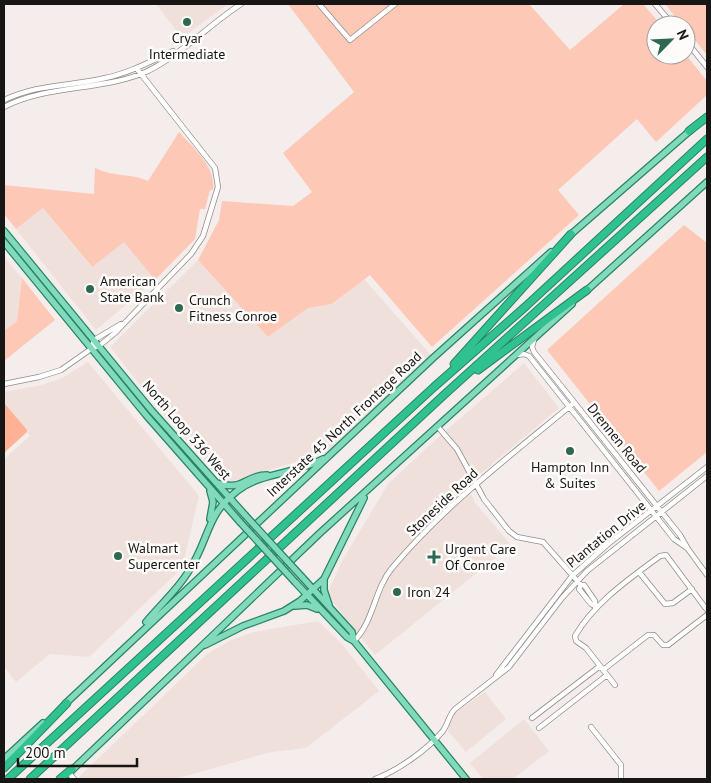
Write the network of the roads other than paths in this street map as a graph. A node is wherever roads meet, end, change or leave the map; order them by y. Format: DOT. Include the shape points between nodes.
graph roads {
  1 [pos="241,4"];
  2 [pos="319,4"];
  3 [pos="395,4"];
  4 [pos="655,4"];
  5 [pos="664,15"];
  6 [pos="179,49"];
  7 [pos="696,53"];
  8 [pos="707,67"];
  9 [pos="137,69"];
  10 [pos="140,74"];
  11 [pos="87,84"];
  12 [pos="4,100"];
  13 [pos="4,107"];
  14 [pos="707,116"];
  15 [pos="689,131"];
  16 [pos="707,140"];
  17 [pos="707,157"];
  18 [pos="707,182"];
  19 [pos="4,231"];
  20 [pos="571,234"];
  21 [pos="4,242"];
  22 [pos="26,259"];
  23 [pos="21,262"];
  24 [pos="587,290"];
  25 [pos="123,323"];
  26 [pos="94,340"];
  27 [pos="534,340"];
  28 [pos="99,346"];
  29 [pos="91,349"];
  30 [pos="517,355"];
  31 [pos="4,384"];
  32 [pos="434,387"];
  33 [pos="446,394"];
  34 [pos="574,403"];
  35 [pos="569,407"];
  36 [pos="438,427"];
  37 [pos="331,455"];
  38 [pos="707,467"];
  39 [pos="274,475"];
  40 [pos="707,476"];
  41 [pos="215,482"];
  42 [pos="474,485"];
  43 [pos="373,486"];
  44 [pos="209,487"];
  45 [pos="230,498"];
  46 [pos="224,505"];
  47 [pos="658,506"];
  48 [pos="652,511"];
  49 [pos="662,512"];
  50 [pos="656,516"];
  51 [pos="208,525"];
  52 [pos="688,549"];
  53 [pos="639,572"];
  54 [pos="707,575"];
  55 [pos="572,576"];
  56 [pos="324,579"];
  57 [pos="579,583"];
  58 [pos="313,589"];
  59 [pos="692,589"];
  60 [pos="590,593"];
  61 [pos="307,595"];
  62 [pos="585,597"];
  63 [pos="293,606"];
  64 [pos="596,606"];
  65 [pos="330,607"];
  66 [pos="707,610"];
  67 [pos="322,612"];
  68 [pos="707,615"];
  69 [pos="130,641"];
  70 [pos="354,641"];
  71 [pos="199,648"];
  72 [pos="602,668"];
  73 [pos="607,675"];
  74 [pos="494,679"];
  75 [pos="614,685"];
  76 [pos="67,703"];
  77 [pos="532,718"];
  78 [pos="591,727"];
  79 [pos="539,728"];
  80 [pos="434,739"];
  81 [pos="4,758"];
  82 [pos="4,768"];
  83 [pos="71,771"];
  84 [pos="8,779"];
  85 [pos="30,779"];
  86 [pos="61,779"];
  87 [pos="74,779"];
  88 [pos="375,779"];
  89 [pos="466,779"];
  90 [pos="621,779"];
  1 -- 6 [label="street"];
  2 -- 3 [label="street" via="350,40"];
  4 -- 5 [label="street"];
  6 -- 9 [label="street"];
  6 -- 10 [label="street" via="164,62"];
  7 -- 8 [label="street"];
  9 -- 10 [label="street"];
  9 -- 11 [label="street"];
  10 -- 11 [label="street"];
  10 -- 25 [label="street" via="211,162 217,174 218,187 204,236 191,254"];
  11 -- 12 [label="street" via="45,86"];
  11 -- 13 [label="street" via="43,92"];
  14 -- 15 [label="highway"];
  15 -- 20 [label="main road, Interstate 45 North Frontage Road"];
  16 -- 32 [label="highway"];
  17 -- 33 [label="highway"];
  18 -- 24 [label="main road"];
  19 -- 22 [label="main road, North Loop 336 West"];
  20 -- 32 [label="highway"];
  20 -- 37 [label="main road, Interstate 45 North Frontage Road"];
  21 -- 23 [label="main road, North Loop 336 West"];
  22 -- 23 [label="main road"];
  22 -- 26 [label="main road, North Loop 336 West"];
  23 -- 29 [label="main road, North Loop 336 West"];
  24 -- 27 [label="main road"];
  24 -- 33 [label="highway"];
  25 -- 26 [label="street"];
  25 -- 28 [label="street"];
  26 -- 28 [label="main road, North Loop 336 West"];
  26 -- 29 [label="street"];
  27 -- 30 [label="main road"];
  27 -- 34 [label="street, Drennen Road" via="534,352"];
  28 -- 29 [label="street"];
  28 -- 41 [label="main road, North Loop 336 West"];
  29 -- 31 [label="street" via="61,370 39,378"];
  29 -- 44 [label="main road, North Loop 336 West"];
  30 -- 35 [label="street, Drennen Road" via="529,356"];
  30 -- 36 [label="main road"];
  32 -- 84 [label="highway"];
  33 -- 85 [label="highway"];
  34 -- 35 [label="street, Stoneside Road"];
  34 -- 47 [label="street, Drennen Road"];
  35 -- 42 [label="street, Stoneside Road"];
  35 -- 48 [label="street, Drennen Road"];
  36 -- 42 [label="street" via="457,449"];
  36 -- 43 [label="main road"];
  37 -- 39 [label="main road" via="300,470"];
  37 -- 69 [label="main road, Interstate 45 North Frontage Road"];
  38 -- 47 [label="street, Plantation Drive"];
  39 -- 41 [label="main road" via="260,475 236,487"];
  39 -- 45 [label="main road" via="246,486"];
  40 -- 49 [label="street, Plantation Drive"];
  41 -- 45 [label="main road, North Loop 336 West"];
  42 -- 55 [label="street" via="509,531 517,537 543,542"];
  42 -- 70 [label="street, Stoneside Road" via="416,541 383,579 367,623"];
  43 -- 56 [label="main road" via="360,503"];
  43 -- 71 [label="main road"];
  44 -- 46 [label="main road, North Loop 336 West"];
  44 -- 51 [label="main road" via="213,503"];
  45 -- 46 [label="main road"];
  45 -- 58 [label="main road, North Loop 336 West, bridge"];
  46 -- 51 [label="main road"];
  46 -- 61 [label="main road, North Loop 336 West, bridge"];
  47 -- 48 [label="street, Plantation Drive"];
  47 -- 49 [label="street, Drennen Road"];
  48 -- 50 [label="street, Drennen Road"];
  48 -- 55 [label="street, Plantation Drive"];
  49 -- 50 [label="street, Plantation Drive"];
  49 -- 52 [label="street, Drennen Road"];
  50 -- 52 [label="street, Drennen Road" via="674,539"];
  50 -- 57 [label="street, Plantation Drive" via="613,549"];
  51 -- 69 [label="main road" via="185,577"];
  52 -- 54 [label="street, Drennen Road"];
  53 -- 59 [label="street" via="665,604 673,603"];
  53 -- 59 [label="street" via="666,555"];
  53 -- 64 [label="street"];
  55 -- 57 [label="street"];
  55 -- 74 [label="street, Plantation Drive"];
  56 -- 58 [label="main road"];
  56 -- 65 [label="main road"];
  57 -- 60 [label="street"];
  57 -- 62 [label="street"];
  57 -- 74 [label="street, Plantation Drive" via="510,667"];
  58 -- 61 [label="main road"];
  58 -- 65 [label="main road, North Loop 336 West"];
  59 -- 66 [label="street"];
  60 -- 62 [label="street"];
  60 -- 64 [label="street"];
  61 -- 63 [label="main road"];
  61 -- 67 [label="main road, North Loop 336 West"];
  62 -- 64 [label="street"];
  63 -- 67 [label="main road" via="307,605"];
  63 -- 71 [label="main road"];
  64 -- 72 [label="street" via="575,636"];
  65 -- 70 [label="main road, North Loop 336 West" via="352,632"];
  67 -- 70 [label="main road, North Loop 336 West"];
  68 -- 72 [label="street" via="668,645 663,645 654,635 648,635"];
  69 -- 76 [label="main road, Interstate 45 North Frontage Road"];
  70 -- 80 [label="main road, North Loop 336 West"];
  71 -- 83 [label="main road"];
  72 -- 73 [label="street"];
  72 -- 77 [label="street"];
  73 -- 75 [label="street"];
  73 -- 79 [label="street"];
  74 -- 80 [label="street, Plantation Drive" via="450,714 442,733"];
  76 -- 81 [label="main road, Interstate 45 North Frontage Road"];
  76 -- 82 [label="highway"];
  78 -- 90 [label="street" via="621,765"];
  80 -- 88 [label="street, Plantation Drive" via="403,765"];
  80 -- 89 [label="main road, North Loop 336 West"];
  83 -- 86 [label="highway"];
  83 -- 87 [label="street"];
}
